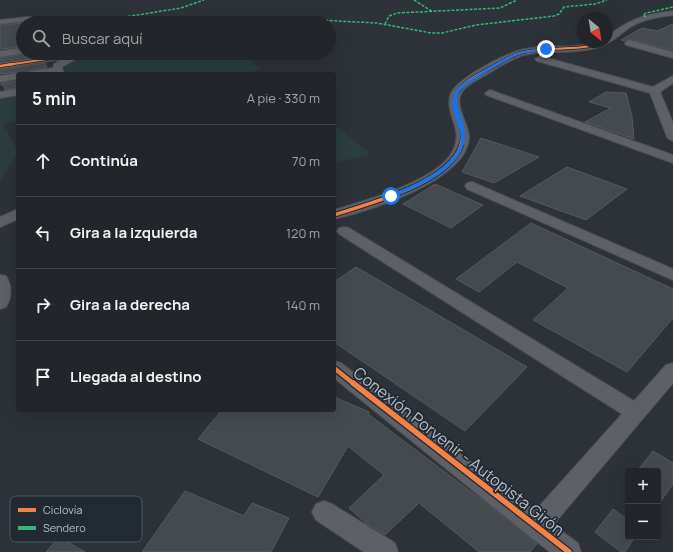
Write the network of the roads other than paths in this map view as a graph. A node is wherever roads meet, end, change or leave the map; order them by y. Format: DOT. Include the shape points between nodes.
graph roads {
  1 [pos="673,13"];
  2 [pos="16,21"];
  3 [pos="0,22"];
  4 [pos="613,36"];
  5 [pos="629,43"];
  6 [pos="577,47"];
  7 [pos="16,52"];
  8 [pos="0,54"];
  9 [pos="673,55"];
  10 [pos="540,59"];
  11 [pos="37,60"];
  12 [pos="67,60"];
  13 [pos="0,66"];
  14 [pos="58,72"];
  15 [pos="16,76"];
  16 [pos="0,79"];
  17 [pos="673,79"];
  18 [pos="654,91"];
  19 [pos="16,92"];
  20 [pos="490,93"];
  21 [pos="0,95"];
  22 [pos="673,137"];
  23 [pos="673,159"];
  24 [pos="472,186"];
  25 [pos="16,214"];
  26 [pos="336,214"];
  27 [pos="0,223"];
  28 [pos="344,231"];
  29 [pos="673,275"];
  30 [pos="0,280"];
  31 [pos="0,303"];
  32 [pos="336,370"];
  33 [pos="673,370"];
  34 [pos="636,412"];
  35 [pos="324,512"];
  36 [pos="536,527"];
  37 [pos="386,552"];
  38 [pos="569,552"];
  1 -- 4 [label="street" via="646,17"];
  2 -- 3 [label="street"];
  5 -- 9 [label="street"];
  6 -- 26 [label="street" via="517,54 472,79 457,91 454,102 463,141 455,158 446,168 416,186"];
  7 -- 8 [label="street"];
  10 -- 18 [label="street"];
  11 -- 13 [label="street"];
  12 -- 14 [label="street" via="58,66"];
  15 -- 16 [label="street"];
  17 -- 18 [label="street"];
  18 -- 22 [label="street"];
  19 -- 21 [label="street"];
  20 -- 23 [label="street"];
  24 -- 29 [label="street"];
  25 -- 27 [label="street"];
  28 -- 34 [label="street"];
  30 -- 31 [label="street" via="3,296"];
  32 -- 36 [label="street, Conexión Porvenir - Autopista Girón"];
  33 -- 34 [label="street"];
  34 -- 36 [label="street"];
  35 -- 37 [label="street"];
  36 -- 38 [label="street, Conexión Porvenir - Autopista Girón"];
}
